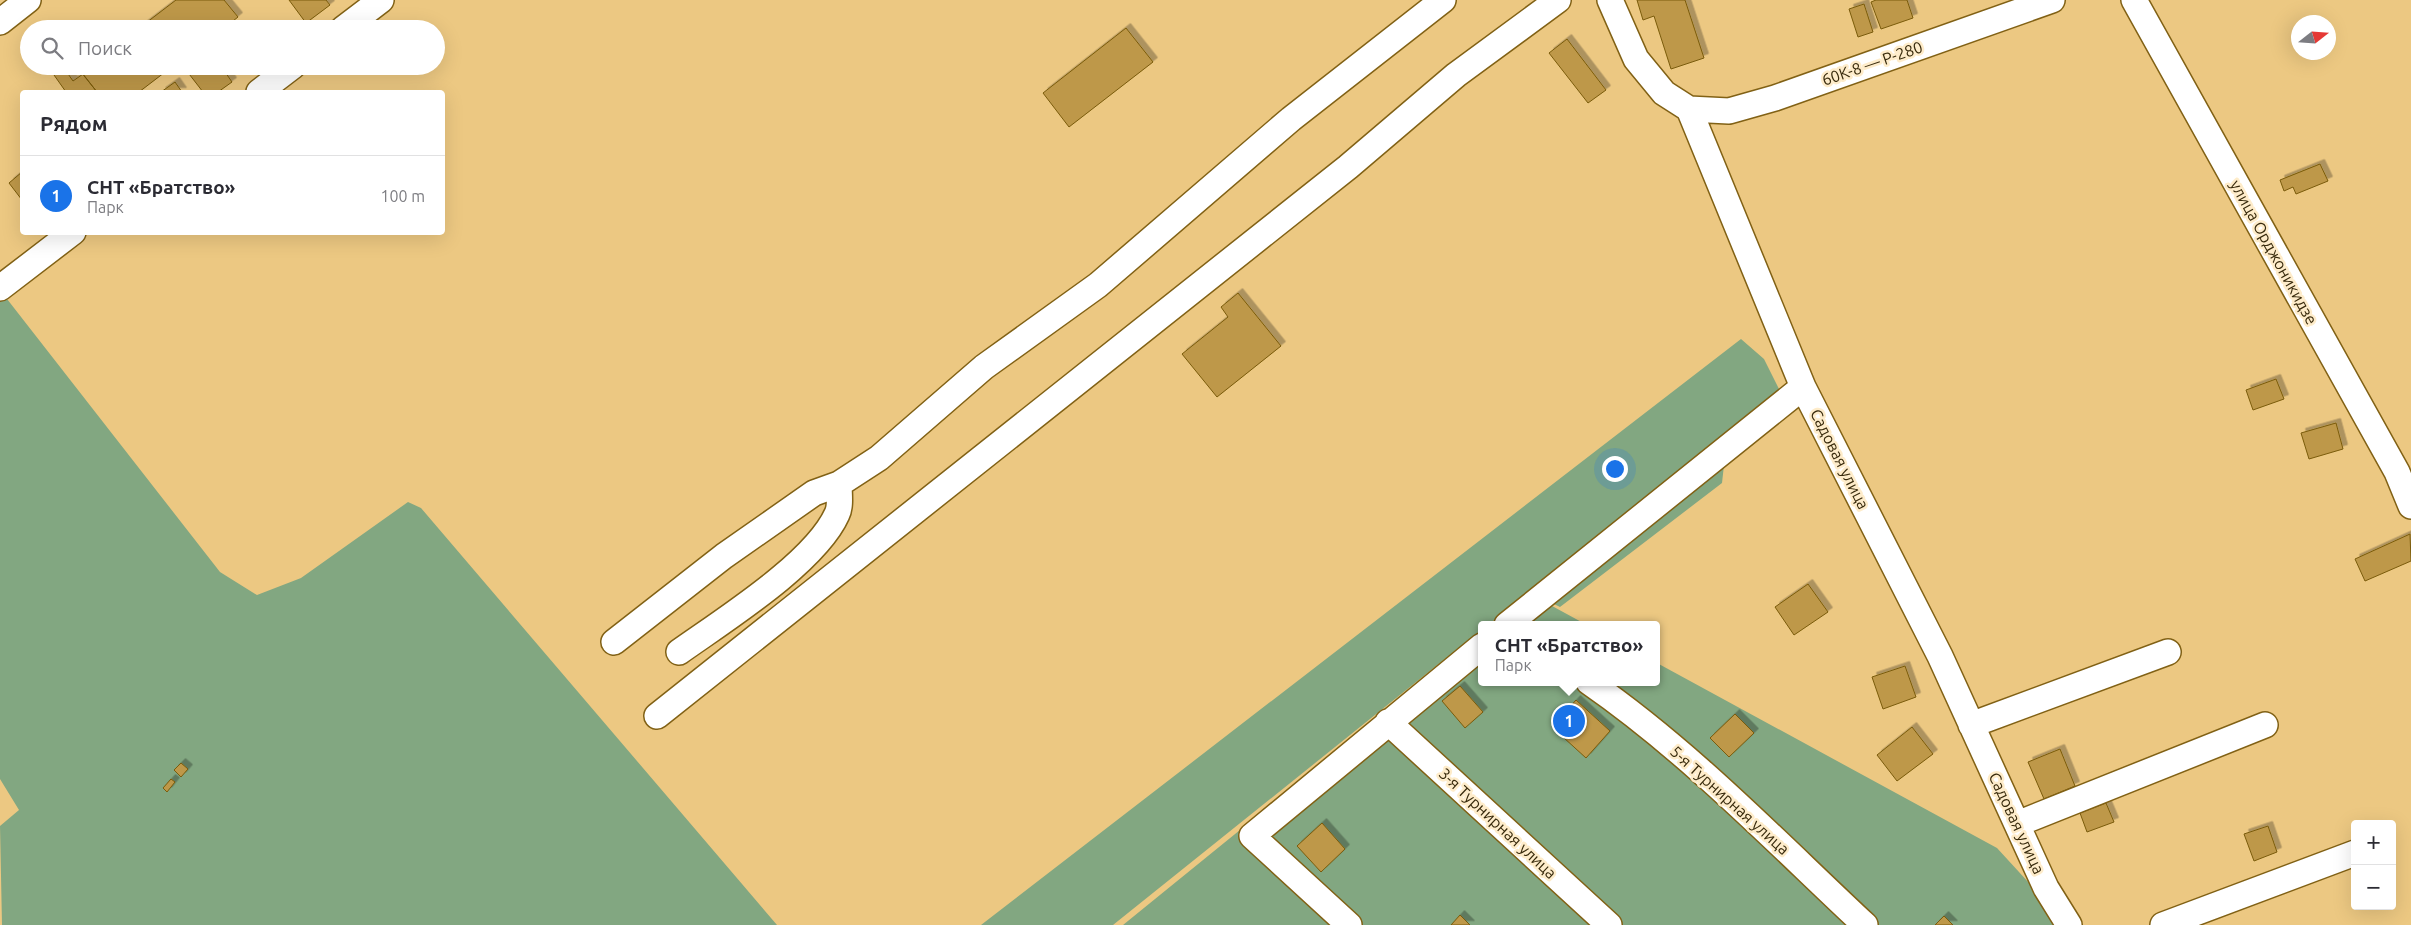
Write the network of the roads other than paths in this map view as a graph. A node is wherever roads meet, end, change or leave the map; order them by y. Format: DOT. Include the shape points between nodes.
graph roads {
  1 [pos="381,0"];
  2 [pos="1443,0"];
  3 [pos="1558,0"];
  4 [pos="1610,0"];
  5 [pos="2052,0"];
  6 [pos="2134,0"];
  7 [pos="25,1"];
  8 [pos="355,20"];
  9 [pos="0,22"];
  10 [pos="282,75"];
  11 [pos="262,90"];
  12 [pos="1689,109"];
  13 [pos="69,235"];
  14 [pos="0,288"];
  15 [pos="1803,387"];
  16 [pos="2404,470"];
  17 [pos="839,484"];
  18 [pos="2411,506"];
  19 [pos="1512,621"];
  20 [pos="614,642"];
  21 [pos="1478,649"];
  22 [pos="679,652"];
  23 [pos="2168,652"];
  24 [pos="1596,686"];
  25 [pos="658,716"];
  26 [pos="1388,722"];
  27 [pos="1971,725"];
  28 [pos="2265,726"];
  29 [pos="2017,824"];
  30 [pos="2351,854"];
  31 [pos="1350,925"];
  32 [pos="1609,925"];
  33 [pos="1866,925"];
  34 [pos="2069,925"];
  35 [pos="2163,925"];
  1 -- 8 [label="street"];
  2 -- 17 [label="street" via="1291,119 1098,285 984,367 879,458"];
  3 -- 25 [label="street" via="1456,75 1348,167"];
  4 -- 12 [label="street" via="1636,59 1664,93"];
  5 -- 12 [label="street, 60К-8 — Р-280" via="1775,98 1729,110"];
  6 -- 16 [label="street, улица Орджоникидзе"];
  7 -- 9 [label="street"];
  10 -- 11 [label="street"];
  12 -- 15 [label="street, Садовая улица"];
  13 -- 14 [label="street"];
  15 -- 19 [label="street"];
  15 -- 27 [label="street, Садовая улица" via="1940,656"];
  16 -- 18 [label="street, улица Орджоникидзе"];
  17 -- 20 [label="street" via="814,493 724,556"];
  17 -- 22 [label="street" via="838,512 822,540 764,591"];
  21 -- 26 [label="street"];
  23 -- 27 [label="street"];
  24 -- 33 [label="street, 5-я Турнирная улица" via="1628,709 1720,789"];
  26 -- 31 [label="street" via="1252,836"];
  26 -- 32 [label="street, 3-я Турнирная улица"];
  27 -- 29 [label="street, Садовая улица"];
  28 -- 29 [label="street"];
  29 -- 34 [label="street, Садовая улица" via="2046,888"];
  30 -- 35 [label="street"];
}
